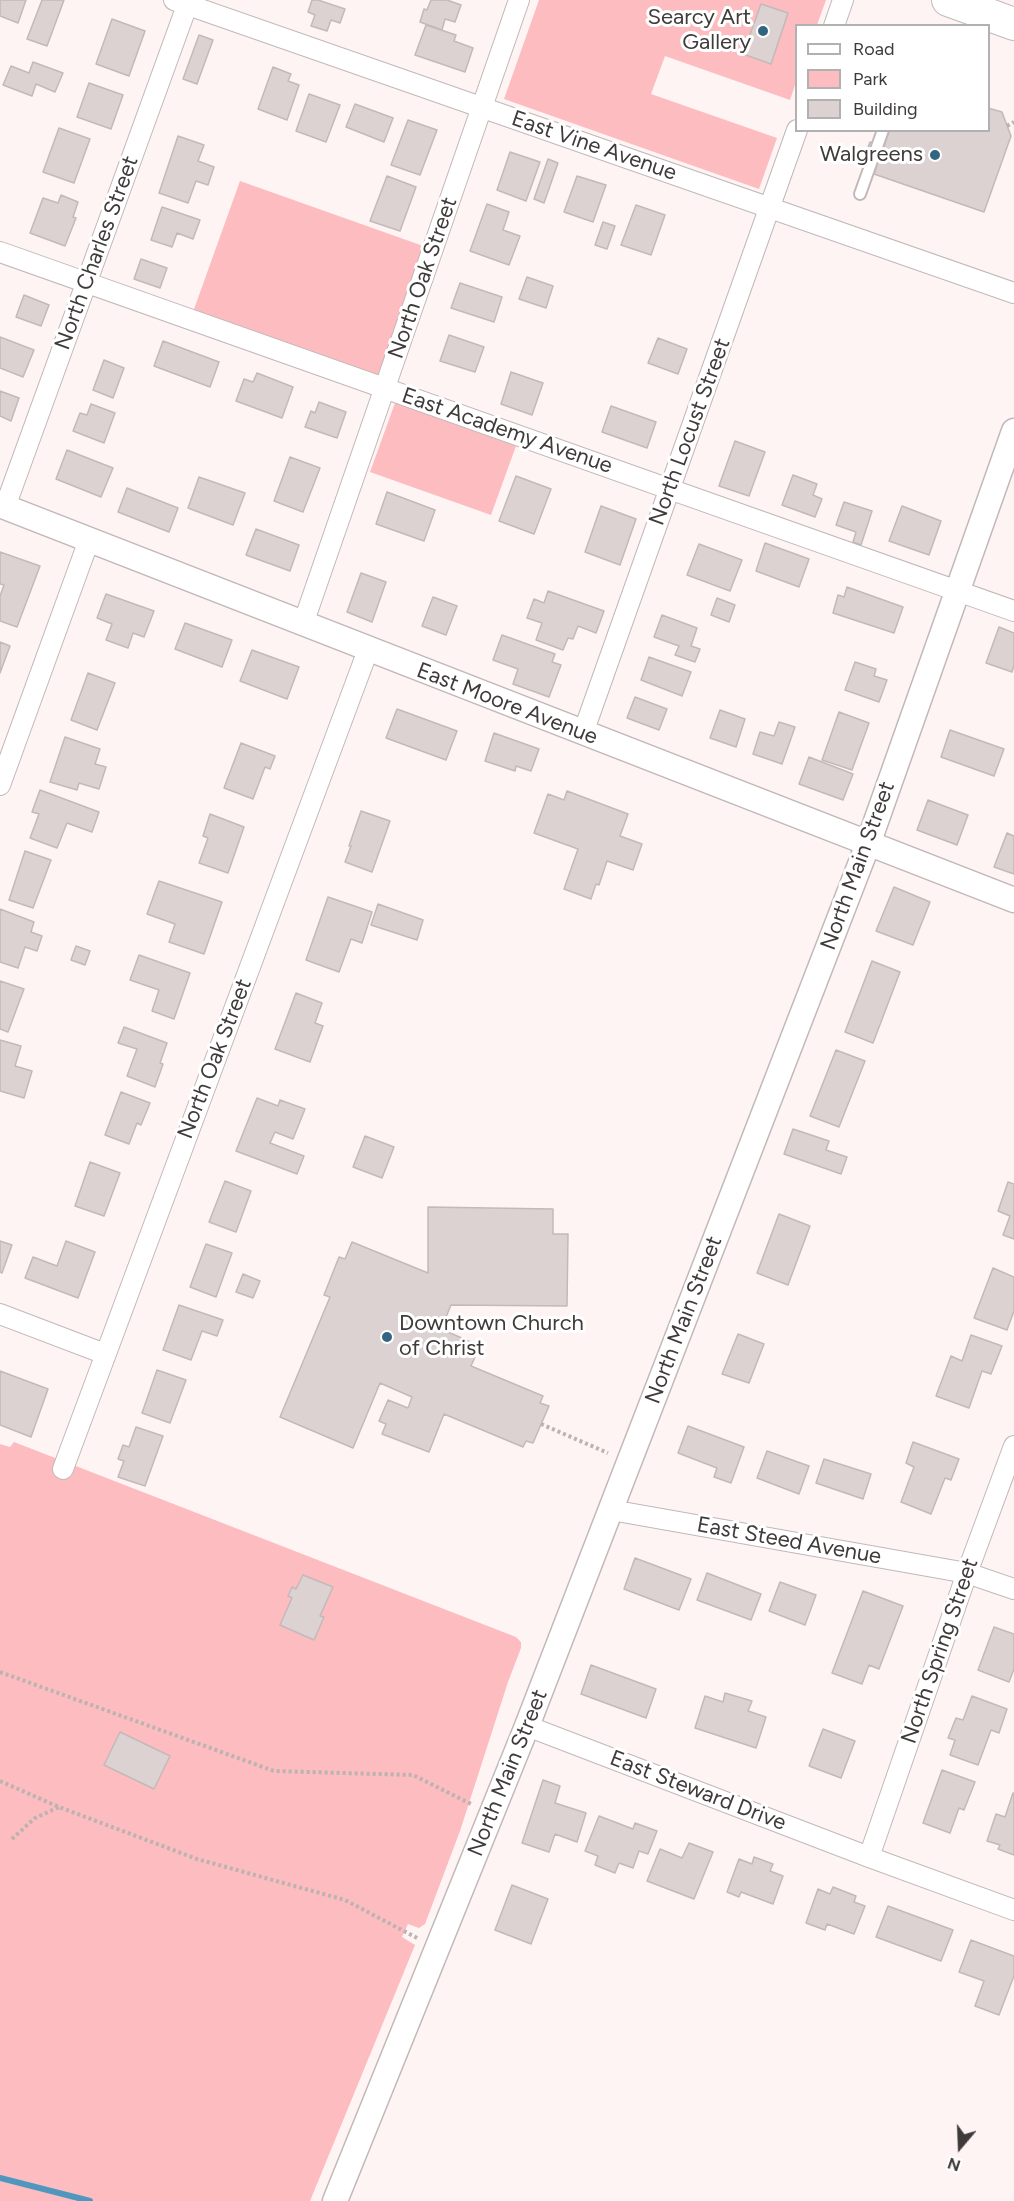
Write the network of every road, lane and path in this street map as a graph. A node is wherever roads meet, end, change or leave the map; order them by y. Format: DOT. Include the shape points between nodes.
graph roads {
  1 [pos="519,0"];
  2 [pos="843,0"];
  3 [pos="948,0"];
  4 [pos="184,2"];
  5 [pos="835,24"];
  6 [pos="1014,24"];
  7 [pos="482,107"];
  8 [pos="1014,122"];
  9 [pos="1006,126"];
  10 [pos="796,132"];
  11 [pos="882,132"];
  12 [pos="860,194"];
  13 [pos="770,208"];
  14 [pos="0,252"];
  15 [pos="87,282"];
  16 [pos="1014,293"];
  17 [pos="384,388"];
  18 [pos="1014,431"];
  19 [pos="670,489"];
  20 [pos="2,506"];
  21 [pos="89,540"];
  22 [pos="957,590"];
  23 [pos="1014,611"];
  24 [pos="303,624"];
  25 [pos="368,650"];
  26 [pos="583,733"];
  27 [pos="0,785"];
  28 [pos="868,844"];
  29 [pos="1014,900"];
  30 [pos="0,1314"];
  31 [pos="105,1354"];
  32 [pos="541,1424"];
  33 [pos="1014,1446"];
  34 [pos="608,1453"];
  35 [pos="63,1469"];
  36 [pos="611,1510"];
  37 [pos="967,1573"];
  38 [pos="1014,1589"];
  39 [pos="0,1672"];
  40 [pos="526,1726"];
  41 [pos="0,1781"];
  42 [pos="59,1807"];
  43 [pos="492,1813"];
  44 [pos="12,1839"];
  45 [pos="869,1857"];
  46 [pos="1014,1910"];
  47 [pos="437,1950"];
  48 [pos="335,2201"];
  1 -- 7 [label="street, North Oak Street"];
  2 -- 5 [label="street"];
  3 -- 6 [label="main road"];
  4 -- 7 [label="street, East Vine Avenue"];
  4 -- 15 [label="street, North Charles Street"];
  7 -- 13 [label="street, East Vine Avenue"];
  7 -- 17 [label="street, North Oak Street"];
  8 -- 9 [label="path"];
  10 -- 13 [label="street, North Locust Street"];
  11 -- 12 [label="lane"];
  13 -- 16 [label="street, East Vine Avenue"];
  13 -- 19 [label="street, North Locust Street"];
  14 -- 15 [label="street, East Academy Avenue"];
  15 -- 17 [label="street, East Academy Avenue"];
  15 -- 20 [label="street, North Charles Street"];
  17 -- 19 [label="street, East Academy Avenue"];
  17 -- 24 [label="street, North Oak Street"];
  18 -- 22 [label="street, North Main Street"];
  19 -- 22 [label="street, East Academy Avenue"];
  19 -- 26 [label="street, North Locust Street"];
  20 -- 21 [label="street, East Moore Avenue"];
  21 -- 24 [label="street, East Moore Avenue"];
  21 -- 27 [label="street"];
  22 -- 23 [label="street, East Academy Avenue"];
  22 -- 28 [label="street, North Main Street"];
  24 -- 25 [label="street, East Moore Avenue"];
  25 -- 26 [label="street, East Moore Avenue"];
  25 -- 31 [label="street, North Oak Street"];
  26 -- 28 [label="street, East Moore Avenue"];
  28 -- 29 [label="street, East Moore Avenue"];
  28 -- 36 [label="street, North Main Street"];
  30 -- 31 [label="street"];
  31 -- 35 [label="street, North Oak Street"];
  32 -- 34 [label="path"];
  33 -- 37 [label="street, North Spring Street"];
  36 -- 37 [label="street, East Steed Avenue"];
  36 -- 40 [label="street, North Main Street"];
  37 -- 38 [label="street, East Steed Avenue"];
  37 -- 45 [label="street, North Spring Street"];
  39 -- 43 [label="path" via="274,1771 413,1775"];
  40 -- 43 [label="street, North Main Street"];
  40 -- 45 [label="street, East Steward Drive"];
  41 -- 42 [label="path"];
  42 -- 44 [label="path" via="35,1818"];
  42 -- 47 [label="path" via="197,1859 345,1900"];
  43 -- 47 [label="street, North Main Street"];
  45 -- 46 [label="street, East Steward Drive"];
  47 -- 48 [label="street, North Main Street"];
}
